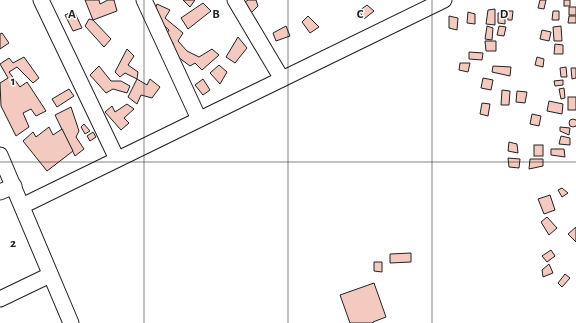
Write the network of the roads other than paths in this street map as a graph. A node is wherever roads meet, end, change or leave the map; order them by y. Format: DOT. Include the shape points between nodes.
graph roads {
  1 [pos="41,0"];
  2 [pos="144,0"];
  3 [pos="235,0"];
  4 [pos="444,0"];
  5 [pos="282,79"];
  6 [pos="200,119"];
  7 [pos="0,155"];
  8 [pos="117,159"];
  9 [pos="7,189"];
  10 [pos="22,206"];
  11 [pos="50,275"];
  12 [pos="0,299"];
  13 [pos="71,323"];
  1 -- 8 [label="street"];
  2 -- 6 [label="street"];
  3 -- 5 [label="street"];
  4 -- 5 [label="street"];
  5 -- 6 [label="street"];
  6 -- 8 [label="street"];
  7 -- 9 [label="street"];
  8 -- 10 [label="street"];
  9 -- 10 [label="street"];
  10 -- 11 [label="street"];
  11 -- 12 [label="street"];
  11 -- 13 [label="street"];
}
